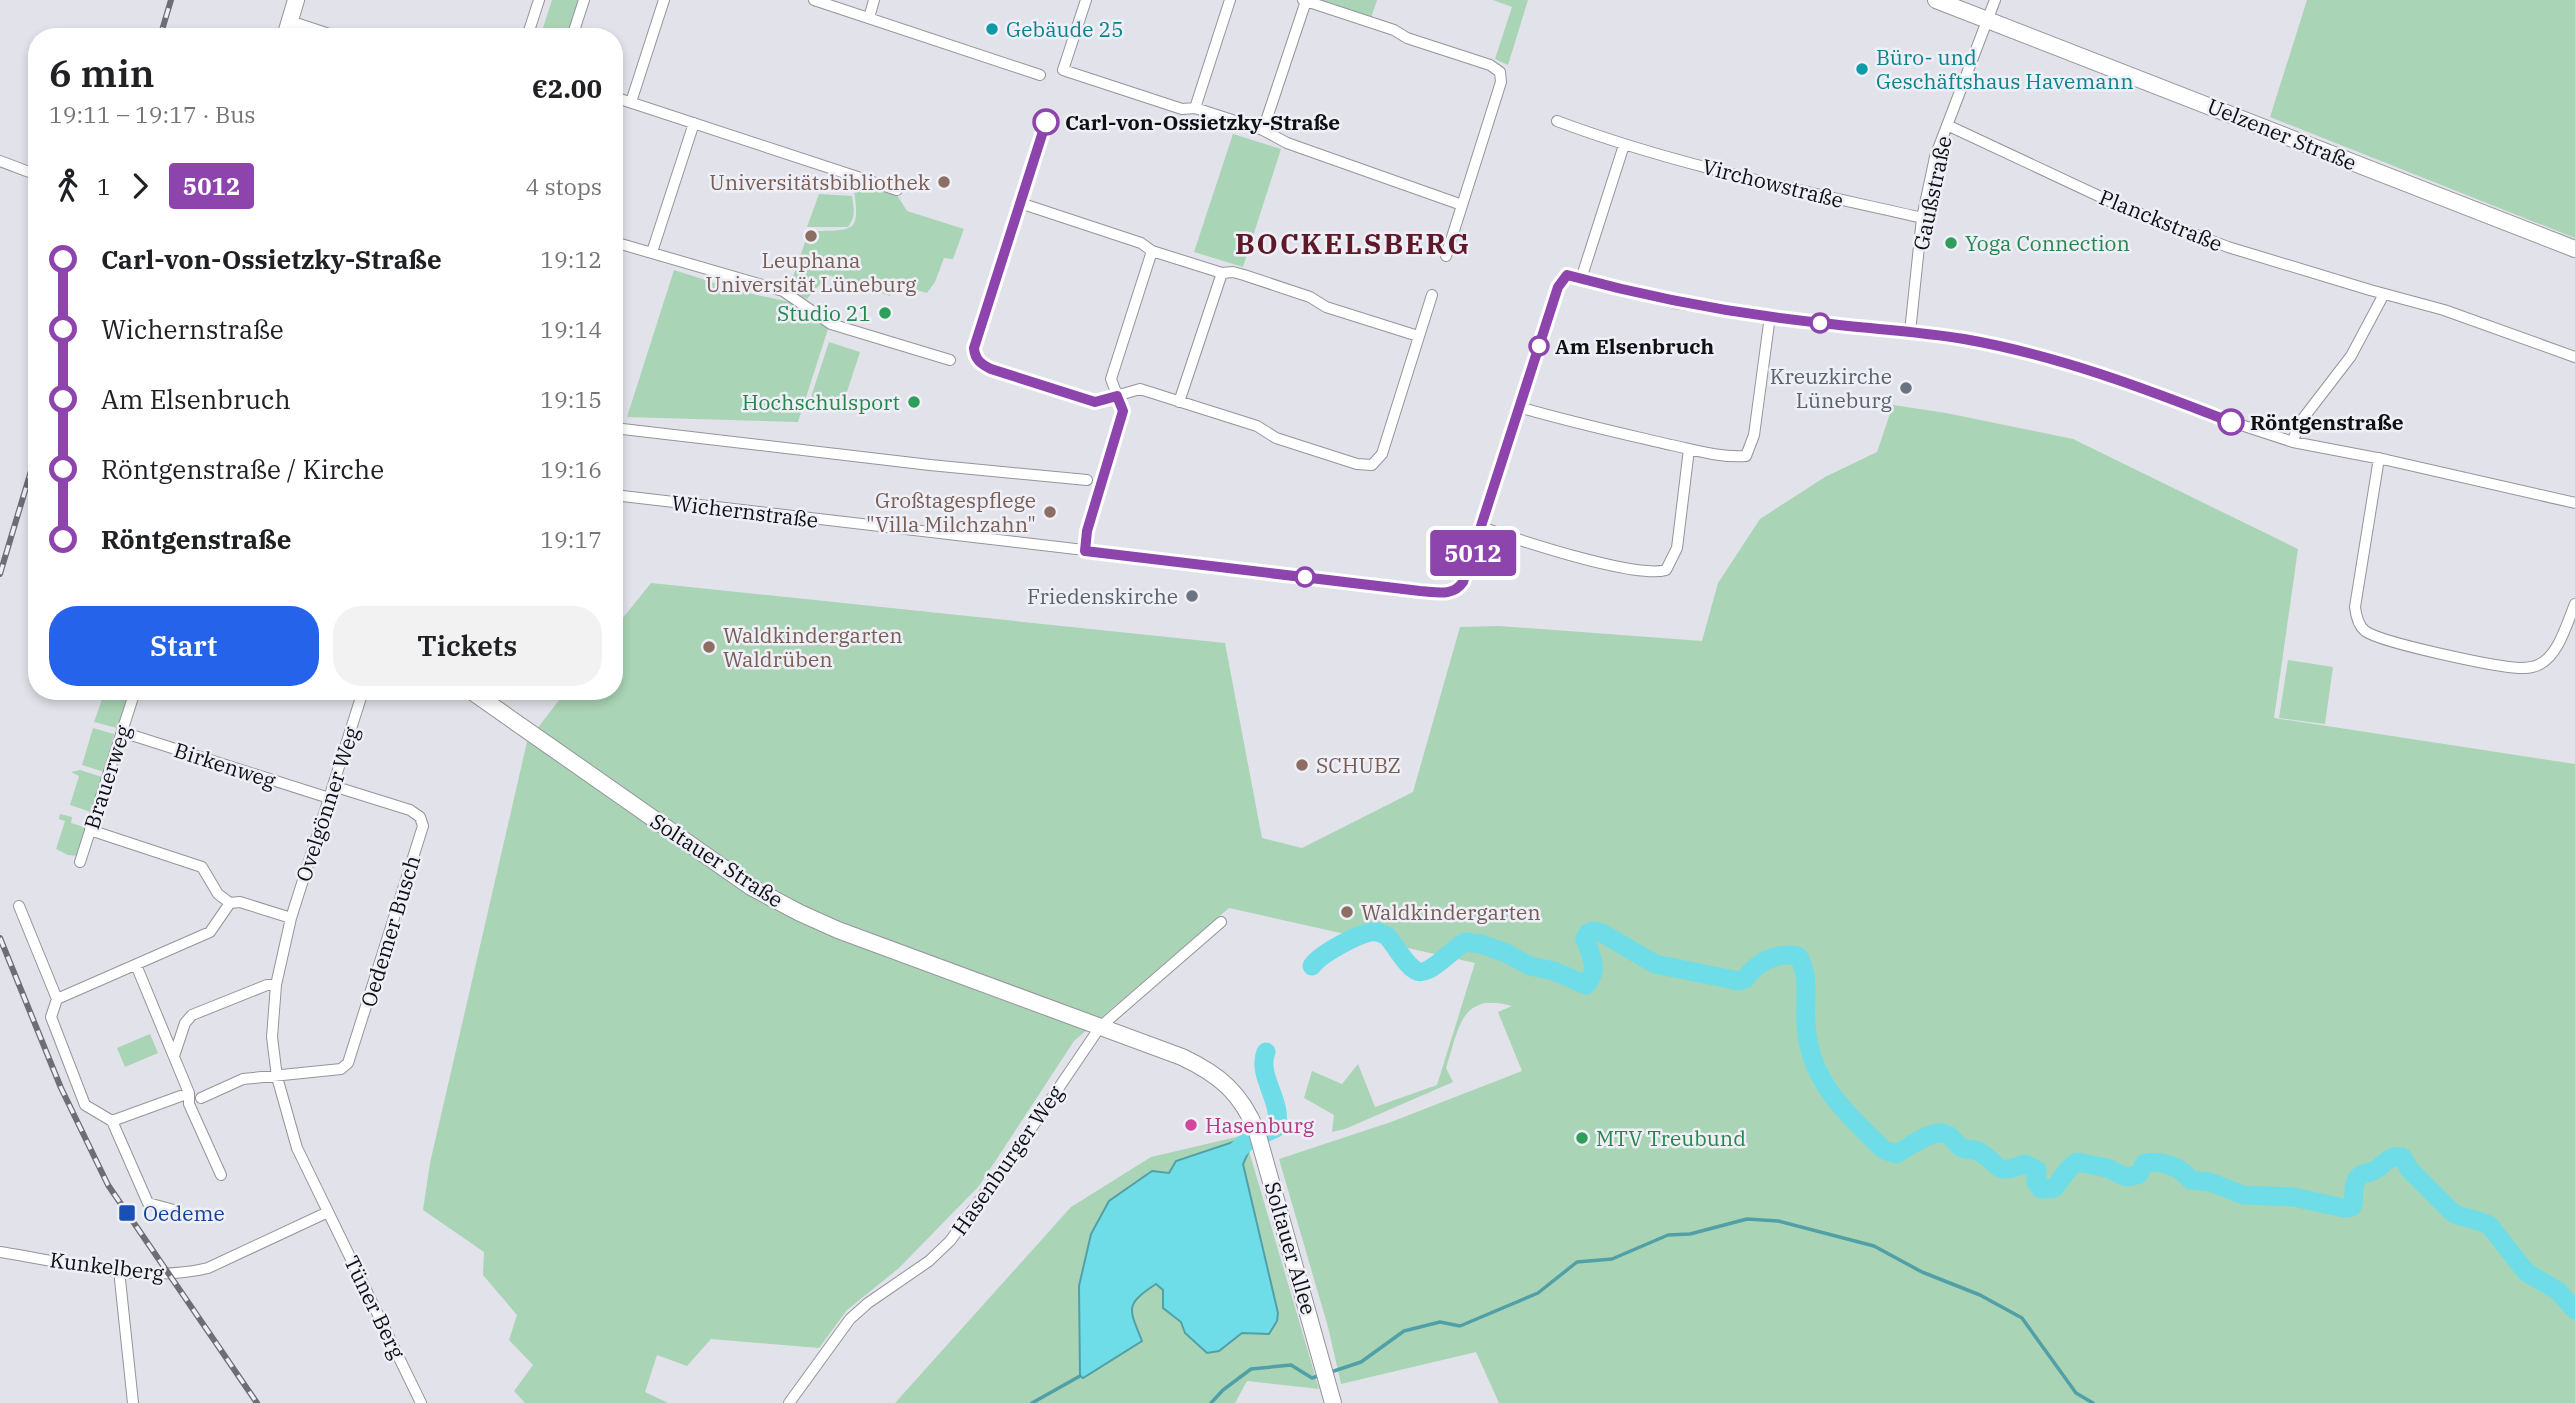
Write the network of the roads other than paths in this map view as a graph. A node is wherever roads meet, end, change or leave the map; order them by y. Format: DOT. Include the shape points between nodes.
graph roads {
  1 [pos="296,0"];
  2 [pos="540,0"];
  3 [pos="584,0"];
  4 [pos="664,0"];
  5 [pos="814,0"];
  6 [pos="874,0"];
  7 [pos="1086,0"];
  8 [pos="1230,0"];
  9 [pos="1936,0"];
  10 [pos="1995,0"];
  11 [pos="1305,1"];
  12 [pos="869,18"];
  13 [pos="1987,20"];
  14 [pos="287,28"];
  15 [pos="530,28"];
  16 [pos="575,28"];
  17 [pos="1040,75"];
  18 [pos="623,100"];
  19 [pos="631,102"];
  20 [pos="1195,108"];
  21 [pos="1557,121"];
  22 [pos="694,123"];
  23 [pos="1947,125"];
  24 [pos="1263,130"];
  25 [pos="1624,145"];
  26 [pos="0,161"];
  27 [pos="28,171"];
  28 [pos="898,190"];
  29 [pos="1462,205"];
  30 [pos="1922,218"];
  31 [pos="623,244"];
  32 [pos="2575,249"];
  33 [pos="1152,251"];
  34 [pos="652,252"];
  35 [pos="1446,256"];
  36 [pos="1222,273"];
  37 [pos="1581,279"];
  38 [pos="2384,294"];
  39 [pos="1432,295"];
  40 [pos="1770,316"];
  41 [pos="1910,332"];
  42 [pos="1418,336"];
  43 [pos="2575,357"];
  44 [pos="950,360"];
  45 [pos="1117,396"];
  46 [pos="1179,401"];
  47 [pos="1520,407"];
  48 [pos="623,429"];
  49 [pos="2294,442"];
  50 [pos="1689,449"];
  51 [pos="2379,458"];
  52 [pos="1087,480"];
  53 [pos="623,496"];
  54 [pos="2575,503"];
  55 [pos="1481,527"];
  56 [pos="1085,551"];
  57 [pos="2575,604"];
  58 [pos="132,700"];
  59 [pos="360,700"];
  60 [pos="484,700"];
  61 [pos="122,732"];
  62 [pos="333,786"];
  63 [pos="329,798"];
  64 [pos="90,830"];
  65 [pos="80,862"];
  66 [pos="230,903"];
  67 [pos="19,906"];
  68 [pos="291,918"];
  69 [pos="1221,922"];
  70 [pos="136,965"];
  71 [pos="276,985"];
  72 [pos="57,999"];
  73 [pos="1100,1027"];
  74 [pos="174,1056"];
  75 [pos="277,1077"];
  76 [pos="189,1093"];
  77 [pos="201,1098"];
  78 [pos="112,1121"];
  79 [pos="221,1175"];
  80 [pos="174,1210"];
  81 [pos="328,1212"];
  82 [pos="0,1252"];
  83 [pos="119,1270"];
  84 [pos="133,1403"];
  85 [pos="421,1403"];
  86 [pos="789,1403"];
  87 [pos="1333,1403"];
  1 -- 14 [label="street"];
  2 -- 15 [label="street"];
  3 -- 16 [label="street"];
  4 -- 19 [label="street"];
  5 -- 12 [label="street"];
  6 -- 12 [label="street"];
  7 -- 20 [label="street" via="1063,70 1182,109"];
  8 -- 20 [label="street"];
  9 -- 13 [label="street, Uelzener Straße"];
  10 -- 13 [label="street, Gaußstraße"];
  11 -- 24 [label="street"];
  11 -- 29 [label="street" via="1500,72 1501,82"];
  12 -- 17 [label="street"];
  13 -- 23 [label="street, Gaußstraße"];
  13 -- 32 [label="street, Uelzener Straße"];
  18 -- 19 [label="street"];
  19 -- 22 [label="street"];
  20 -- 24 [label="street"];
  21 -- 25 [label="street, Virchowstraße"];
  22 -- 28 [label="street"];
  22 -- 34 [label="street"];
  23 -- 30 [label="street, Gaußstraße"];
  23 -- 38 [label="street, Planckstraße" via="2120,206 2238,250"];
  24 -- 29 [label="street"];
  25 -- 30 [label="street, Virchowstraße"];
  25 -- 37 [label="street"];
  26 -- 27 [label="street"];
  29 -- 35 [label="street"];
  30 -- 41 [label="street, Gaußstraße"];
  31 -- 34 [label="street"];
  33 -- 36 [label="street"];
  33 -- 45 [label="street" via="1111,379"];
  33 -- 45 [label="street" via="1142,243 1020,203 974,348 975,357 991,369 1095,402"];
  34 -- 44 [label="street" via="783,291 831,324"];
  36 -- 42 [label="street" via="1244,275"];
  36 -- 46 [label="street"];
  37 -- 40 [label="street" via="1675,303"];
  37 -- 47 [label="street" via="1567,275 1562,280"];
  38 -- 43 [label="street, Planckstraße" via="2466,316"];
  38 -- 49 [label="street" via="2351,356 2298,425"];
  39 -- 42 [label="street"];
  40 -- 41 [label="street"];
  40 -- 50 [label="street" via="1748,455"];
  41 -- 49 [label="street" via="1961,338 2061,361"];
  42 -- 46 [label="street" via="1382,454 1372,465 1276,438 1257,426"];
  45 -- 46 [label="street" via="1140,389"];
  45 -- 56 [label="street" via="1123,411"];
  47 -- 50 [label="street"];
  47 -- 55 [label="street"];
  48 -- 52 [label="street"];
  49 -- 51 [label="street"];
  50 -- 55 [label="street" via="1677,548 1666,570 1642,571 1602,563"];
  51 -- 54 [label="street"];
  51 -- 57 [label="street" via="2355,607 2365,631 2423,648 2530,668 2550,656"];
  53 -- 56 [label="street, Wichernstraße"];
  55 -- 56 [label="street, Wichernstraße" via="1463,582 1451,593"];
  58 -- 61 [label="street, Brauerweg"];
  59 -- 62 [label="street, Ovelgönner Weg"];
  60 -- 73 [label="street, Soltauer Straße" via="772,899 838,930"];
  61 -- 63 [label="street, Birkenweg"];
  61 -- 64 [label="street, Brauerweg"];
  62 -- 63 [label="street, Ovelgönner Weg"];
  62 -- 75 [label="street, Oedemer Busch" via="410,810 423,826 348,1063 341,1069"];
  63 -- 68 [label="street, Ovelgönner Weg"];
  64 -- 65 [label="street, Brauerweg"];
  64 -- 66 [label="street" via="202,867 218,894"];
  66 -- 68 [label="street"];
  66 -- 70 [label="street" via="210,932"];
  67 -- 72 [label="street"];
  68 -- 71 [label="street, Ovelgönner Weg"];
  69 -- 73 [label="street, Hasenburger Weg"];
  70 -- 72 [label="street"];
  70 -- 74 [label="street"];
  71 -- 74 [label="street" via="192,1015"];
  71 -- 75 [label="street, Ovelgönner Weg" via="272,1037"];
  72 -- 78 [label="street" via="51,1017 85,1105"];
  73 -- 86 [label="street, Hasenburger Weg" via="950,1241 850,1319"];
  73 -- 87 [label="street, Soltauer Allee" via="1205,1068 1238,1096 1263,1150"];
  74 -- 76 [label="street"];
  75 -- 77 [label="street" via="243,1079"];
  75 -- 81 [label="street, Ovelgönner Weg" via="297,1148"];
  76 -- 78 [label="street"];
  76 -- 79 [label="street" via="189,1104"];
  78 -- 80 [label="street" via="148,1203"];
  81 -- 83 [label="street, Kunkelberg" via="208,1268 168,1274"];
  81 -- 85 [label="street, Tüner Berg"];
  82 -- 83 [label="street, Kunkelberg"];
  83 -- 84 [label="street"];
}
